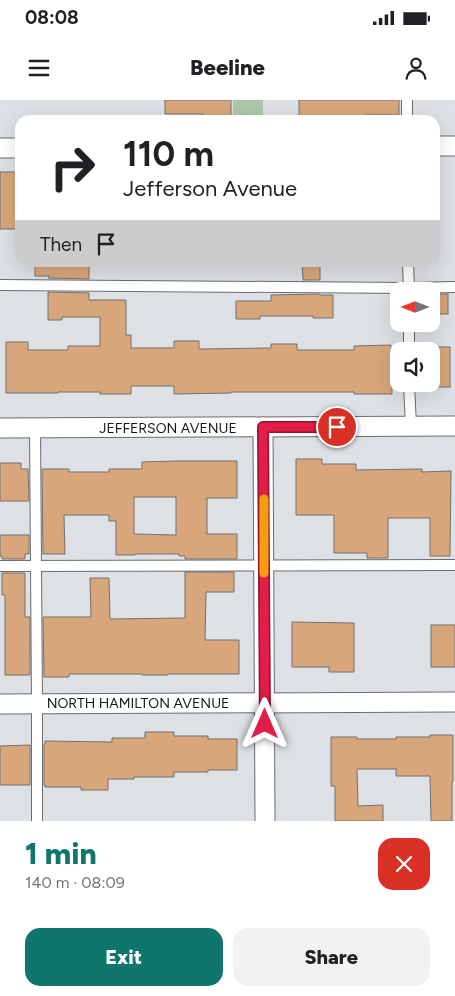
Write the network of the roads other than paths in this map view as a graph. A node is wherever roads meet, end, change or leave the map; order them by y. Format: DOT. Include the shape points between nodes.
graph roads {
  1 [pos="407,100"];
  2 [pos="407,115"];
  3 [pos="440,146"];
  4 [pos="455,146"];
  5 [pos="0,148"];
  6 [pos="15,148"];
  7 [pos="408,267"];
  8 [pos="409,282"];
  9 [pos="0,285"];
  10 [pos="455,287"];
  11 [pos="440,288"];
  12 [pos="390,290"];
  13 [pos="410,392"];
  14 [pos="410,426"];
  15 [pos="455,426"];
  16 [pos="263,427"];
  17 [pos="0,428"];
  18 [pos="35,428"];
  19 [pos="264,565"];
  20 [pos="455,565"];
  21 [pos="0,566"];
  22 [pos="36,566"];
  23 [pos="265,702"];
  24 [pos="455,702"];
  25 [pos="37,703"];
  26 [pos="0,704"];
  27 [pos="37,821"];
  28 [pos="265,821"];
  1 -- 2 [label="lane"];
  3 -- 4 [label="street"];
  5 -- 6 [label="street"];
  7 -- 8 [label="lane"];
  9 -- 12 [label="lane"];
  10 -- 11 [label="lane"];
  13 -- 14 [label="lane"];
  14 -- 15 [label="street, JEFFERSON AVENUE"];
  14 -- 16 [label="street, JEFFERSON AVENUE"];
  16 -- 18 [label="street, JEFFERSON AVENUE"];
  16 -- 19 [label="street"];
  17 -- 18 [label="street, JEFFERSON AVENUE"];
  18 -- 22 [label="lane"];
  19 -- 20 [label="lane"];
  19 -- 22 [label="lane"];
  19 -- 23 [label="street"];
  21 -- 22 [label="lane"];
  22 -- 25 [label="lane"];
  23 -- 24 [label="street, NORTH HAMILTON AVENUE"];
  23 -- 25 [label="street, NORTH HAMILTON AVENUE"];
  23 -- 28 [label="street"];
  25 -- 26 [label="street, NORTH HAMILTON AVENUE"];
  25 -- 27 [label="lane"];
}
